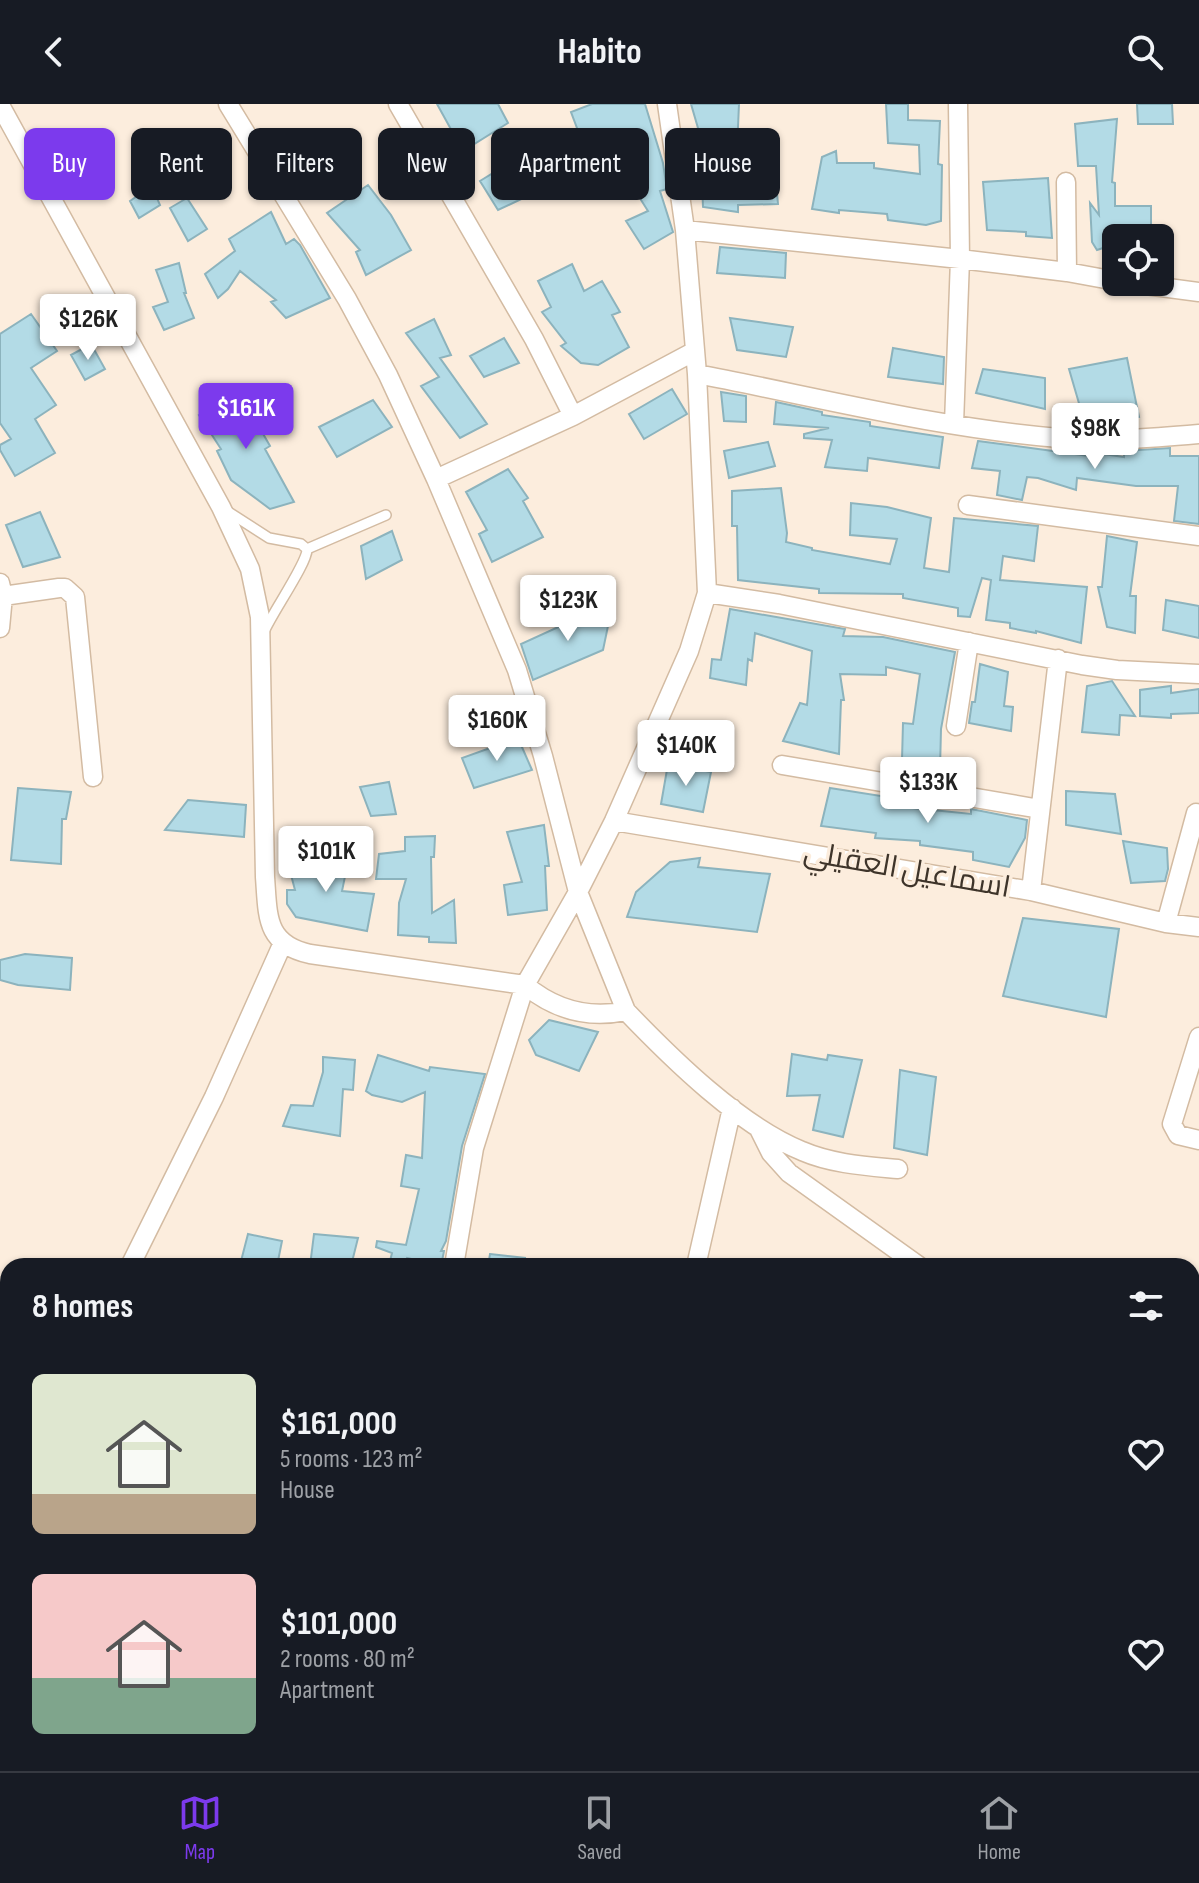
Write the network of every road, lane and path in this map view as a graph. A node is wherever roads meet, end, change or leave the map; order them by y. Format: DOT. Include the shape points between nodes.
graph roads {
  1 [pos="228,104"];
  2 [pos="398,104"];
  3 [pos="667,104"];
  4 [pos="958,104"];
  5 [pos="0,105"];
  6 [pos="1066,182"];
  7 [pos="685,230"];
  8 [pos="960,259"];
  9 [pos="1067,272"];
  10 [pos="1102,278"];
  11 [pos="1174,289"];
  12 [pos="1199,292"];
  13 [pos="695,351"];
  14 [pos="697,374"];
  15 [pos="573,416"];
  16 [pos="954,424"];
  17 [pos="1199,434"];
  18 [pos="436,479"];
  19 [pos="968,505"];
  20 [pos="221,507"];
  21 [pos="386,515"];
  22 [pos="1199,536"];
  23 [pos="307,549"];
  24 [pos="1,589"];
  25 [pos="707,593"];
  26 [pos="0,628"];
  27 [pos="260,642"];
  28 [pos="969,642"];
  29 [pos="1058,659"];
  30 [pos="1199,674"];
  31 [pos="956,726"];
  32 [pos="782,765"];
  33 [pos="93,777"];
  34 [pos="1040,809"];
  35 [pos="1196,813"];
  36 [pos="614,821"];
  37 [pos="1031,891"];
  38 [pos="578,892"];
  39 [pos="1166,923"];
  40 [pos="1199,927"];
  41 [pos="282,945"];
  42 [pos="525,985"];
  43 [pos="626,1011"];
  44 [pos="1199,1037"];
  45 [pos="732,1108"];
  46 [pos="758,1126"];
  47 [pos="1199,1140"];
  48 [pos="898,1169"];
  49 [pos="134,1258"];
  50 [pos="455,1258"];
  51 [pos="698,1258"];
  52 [pos="908,1258"];
  1 -- 18 [label="street" via="354,311"];
  2 -- 15 [label="street"];
  3 -- 7 [label="street"];
  4 -- 8 [label="street"];
  5 -- 20 [label="street"];
  6 -- 9 [label="street"];
  7 -- 8 [label="street"];
  7 -- 13 [label="street"];
  8 -- 9 [label="street"];
  8 -- 16 [label="street"];
  9 -- 10 [label="street"];
  11 -- 12 [label="street"];
  13 -- 14 [label="street"];
  13 -- 15 [label="street"];
  14 -- 16 [label="street"];
  14 -- 25 [label="street"];
  15 -- 18 [label="street"];
  16 -- 17 [label="street" via="1061,439"];
  18 -- 38 [label="street" via="517,670"];
  19 -- 22 [label="street"];
  20 -- 23 [label="lane" via="269,538"];
  20 -- 27 [label="street" via="257,593"];
  21 -- 23 [label="lane"];
  23 -- 27 [label="lane" via="308,556"];
  24 -- 26 [label="street"];
  24 -- 33 [label="street" via="65,588 75,597"];
  25 -- 28 [label="street"];
  25 -- 36 [label="street" via="689,651"];
  27 -- 41 [label="street" via="265,877 268,917"];
  28 -- 29 [label="street"];
  28 -- 31 [label="street"];
  29 -- 30 [label="street" via="1117,670"];
  29 -- 34 [label="street"];
  32 -- 34 [label="street"];
  34 -- 37 [label="street"];
  35 -- 39 [label="street"];
  36 -- 37 [label="street, اسماعيل العقيلي"];
  36 -- 38 [label="street"];
  37 -- 39 [label="street, اسماعيل العقيلي"];
  38 -- 42 [label="street"];
  38 -- 43 [label="street"];
  39 -- 40 [label="street, اسماعيل العقيلي"];
  41 -- 42 [label="street" via="325,957"];
  41 -- 49 [label="street"];
  42 -- 43 [label="street" via="545,1000 579,1013"];
  42 -- 50 [label="street" via="474,1148"];
  43 -- 45 [label="street"];
  44 -- 47 [label="street" via="1172,1124 1178,1135"];
  45 -- 46 [label="street"];
  45 -- 51 [label="street"];
  46 -- 48 [label="street" via="824,1159"];
  46 -- 52 [label="street" via="771,1153 789,1173"];
}
